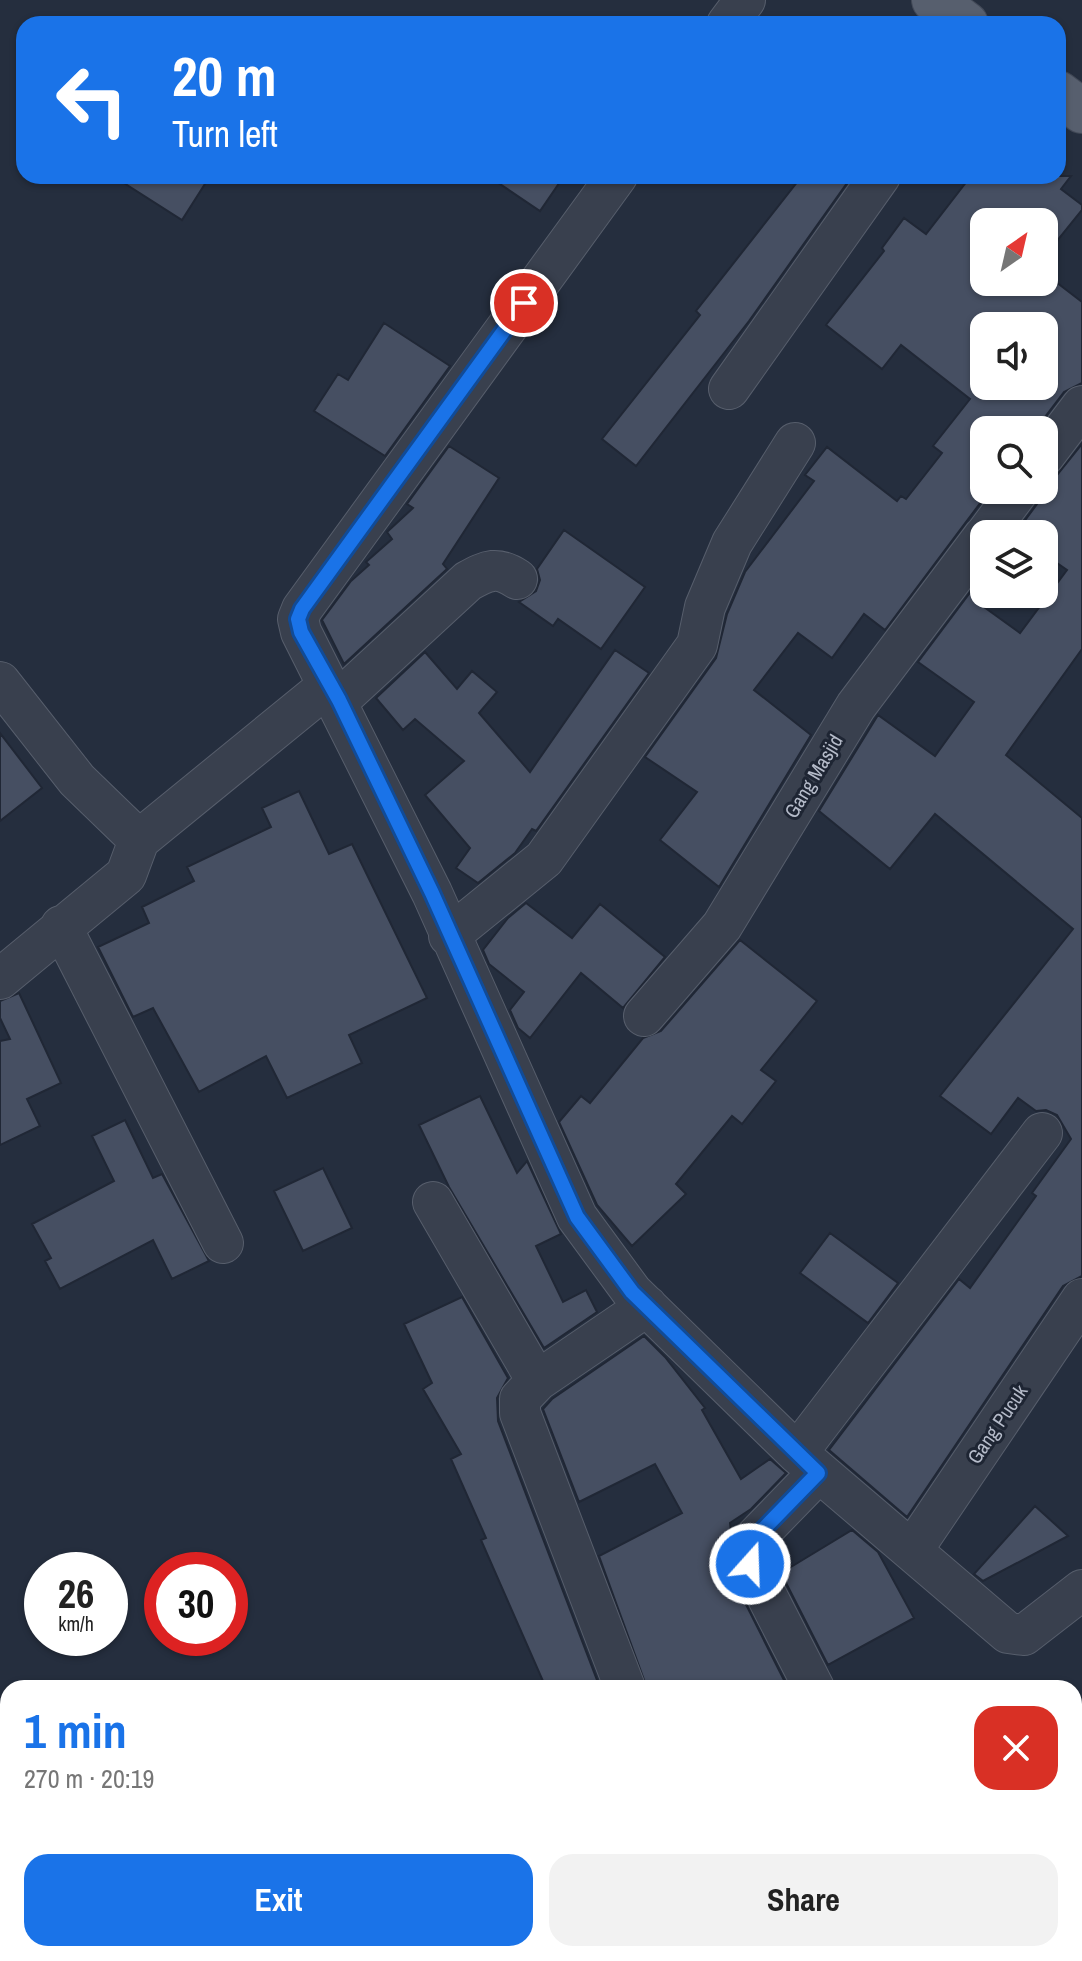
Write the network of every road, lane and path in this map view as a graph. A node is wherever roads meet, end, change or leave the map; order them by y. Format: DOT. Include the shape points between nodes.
graph roads {
  1 [pos="934,0"];
  2 [pos="955,16"];
  3 [pos="611,184"];
  4 [pos="874,184"];
  5 [pos="729,389"];
  6 [pos="1082,406"];
  7 [pos="1058,438"];
  8 [pos="795,443"];
  9 [pos="1008,504"];
  10 [pos="996,520"];
  11 [pos="970,555"];
  12 [pos="517,579"];
  13 [pos="0,682"];
  14 [pos="334,693"];
  15 [pos="139,840"];
  16 [pos="61,926"];
  17 [pos="449,936"];
  18 [pos="5,960"];
  19 [pos="644,1016"];
  20 [pos="1042,1133"];
  21 [pos="433,1202"];
  22 [pos="223,1243"];
  23 [pos="1082,1299"];
  24 [pos="647,1306"];
  25 [pos="537,1381"];
  26 [pos="807,1463"];
  27 [pos="913,1549"];
  28 [pos="1082,1590"];
  29 [pos="622,1680"];
  30 [pos="810,1680"];
  1 -- 2 [label="main road"];
  3 -- 14 [label="street" via="302,609 301,632"];
  4 -- 5 [label="street"];
  6 -- 7 [label="street"];
  8 -- 17 [label="street" via="732,543 705,607 697,645 544,859"];
  9 -- 10 [label="street, Gang Masjid"];
  11 -- 19 [label="street, Gang Masjid" via="856,706 722,926"];
  12 -- 14 [label="street" via="493,569 468,581"];
  13 -- 15 [label="street" via="77,780"];
  14 -- 15 [label="street"];
  14 -- 17 [label="street"];
  15 -- 16 [label="street" via="126,875"];
  16 -- 18 [label="street"];
  16 -- 22 [label="street"];
  17 -- 24 [label="street" via="577,1217"];
  20 -- 26 [label="street"];
  21 -- 25 [label="street"];
  23 -- 27 [label="street, Gang Pucuk"];
  24 -- 25 [label="street"];
  24 -- 26 [label="street"];
  25 -- 29 [label="street" via="520,1399 520,1413"];
  26 -- 27 [label="street"];
  26 -- 30 [label="street" via="750,1543 747,1557"];
  27 -- 28 [label="street" via="1016,1636"];
}
